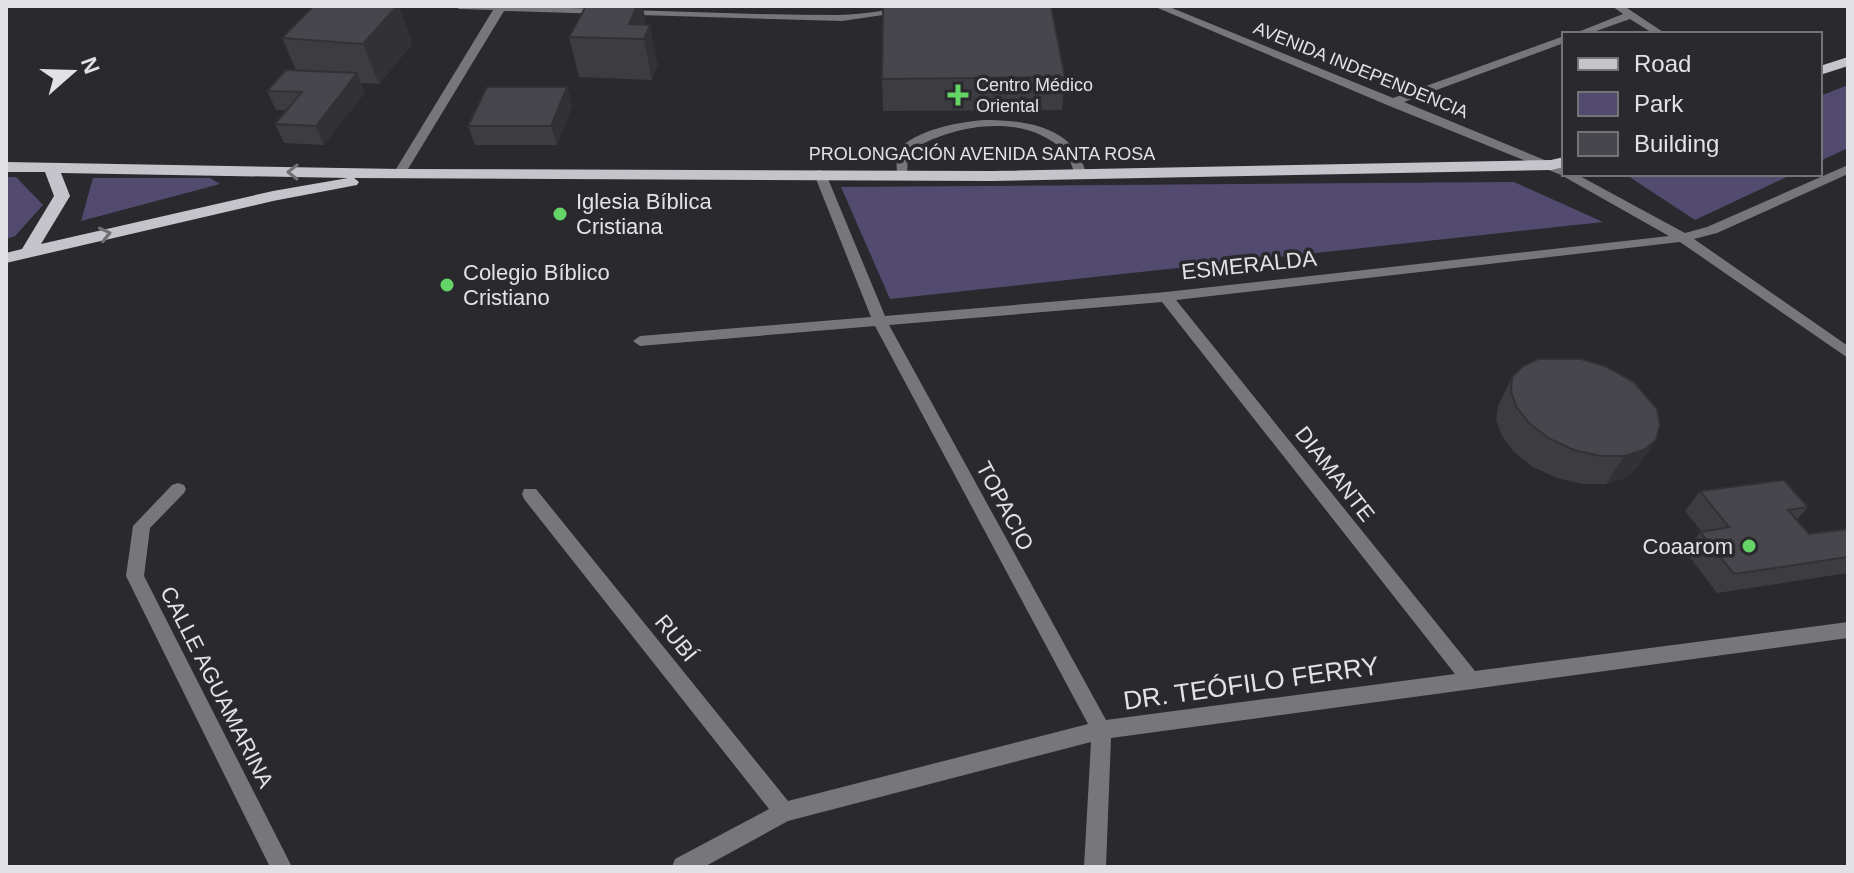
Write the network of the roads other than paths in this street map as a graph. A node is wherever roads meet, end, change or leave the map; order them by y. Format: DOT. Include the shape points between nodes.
graph roads {
  1 [pos="459,6"];
  2 [pos="501,6"];
  3 [pos="924,6"];
  4 [pos="1158,6"];
  5 [pos="1617,6"];
  6 [pos="844,12"];
  7 [pos="1630,15"];
  8 [pos="1583,32"];
  9 [pos="1658,32"];
  10 [pos="1562,40"];
  11 [pos="1848,61"];
  12 [pos="1822,70"];
  13 [pos="1391,103"];
  14 [pos="6,167"];
  15 [pos="51,167"];
  16 [pos="1562,168"];
  17 [pos="1848,169"];
  18 [pos="399,174"];
  19 [pos="820,174"];
  20 [pos="903,175"];
  21 [pos="1081,175"];
  22 [pos="1576,176"];
  23 [pos="1683,238"];
  24 [pos="29,251"];
  25 [pos="6,258"];
  26 [pos="1166,297"];
  27 [pos="880,321"];
  28 [pos="640,341"];
  29 [pos="1848,353"];
  30 [pos="178,489"];
  31 [pos="530,494"];
  32 [pos="1845,635"];
  33 [pos="1470,679"];
  34 [pos="1101,730"];
  35 [pos="784,812"];
  36 [pos="281,867"];
  37 [pos="683,867"];
  38 [pos="1095,867"];
  1 -- 2 [label="street"];
  2 -- 6 [label="street"];
  2 -- 18 [label="street"];
  3 -- 6 [label="street"];
  4 -- 13 [label="street, AVENIDA INDEPENDENCIA"];
  5 -- 7 [label="street"];
  7 -- 8 [label="street"];
  7 -- 9 [label="street"];
  10 -- 13 [label="street"];
  11 -- 12 [label="main road"];
  13 -- 16 [label="street, AVENIDA INDEPENDENCIA"];
  14 -- 15 [label="main road, PROLONGACIÓN AVENIDA SANTA ROSA"];
  18 -- 15 [label="main road, PROLONGACIÓN AVENIDA SANTA ROSA, one-way"];
  15 -- 24 [label="main road" via="62,196"];
  16 -- 21 [label="main road, PROLONGACIÓN AVENIDA SANTA ROSA"];
  17 -- 23 [label="street, ESMERALDA"];
  18 -- 19 [label="main road, PROLONGACIÓN AVENIDA SANTA ROSA"];
  24 -- 18 [label="main road, PROLONGACIÓN AVENIDA SANTA ROSA, one-way" via="273,196"];
  19 -- 20 [label="main road, PROLONGACIÓN AVENIDA SANTA ROSA"];
  19 -- 27 [label="street, TOPACIO"];
  20 -- 21 [label="main road, PROLONGACIÓN AVENIDA SANTA ROSA"];
  20 -- 21 [label="street" via="902,151 914,142 947,128 985,123 1024,127 1057,140 1070,149"];
  22 -- 23 [label="street, AVENIDA INDEPENDENCIA"];
  23 -- 26 [label="street, ESMERALDA"];
  23 -- 29 [label="street, AVENIDA INDEPENDENCIA"];
  24 -- 25 [label="main road, PROLONGACIÓN AVENIDA SANTA ROSA"];
  26 -- 27 [label="street, ESMERALDA"];
  26 -- 33 [label="street, DIAMANTE"];
  27 -- 28 [label="street, ESMERALDA"];
  27 -- 34 [label="street, TOPACIO"];
  30 -- 36 [label="street, CALLE AGUAMARINA" via="142,526 135,576"];
  31 -- 35 [label="street, RUBÍ"];
  32 -- 33 [label="street, DR. TEÓFILO FERRY"];
  33 -- 34 [label="street, DR. TEÓFILO FERRY"];
  34 -- 35 [label="street, DR. TEÓFILO FERRY"];
  34 -- 38 [label="street"];
  35 -- 37 [label="street, DR. TEÓFILO FERRY"];
}
